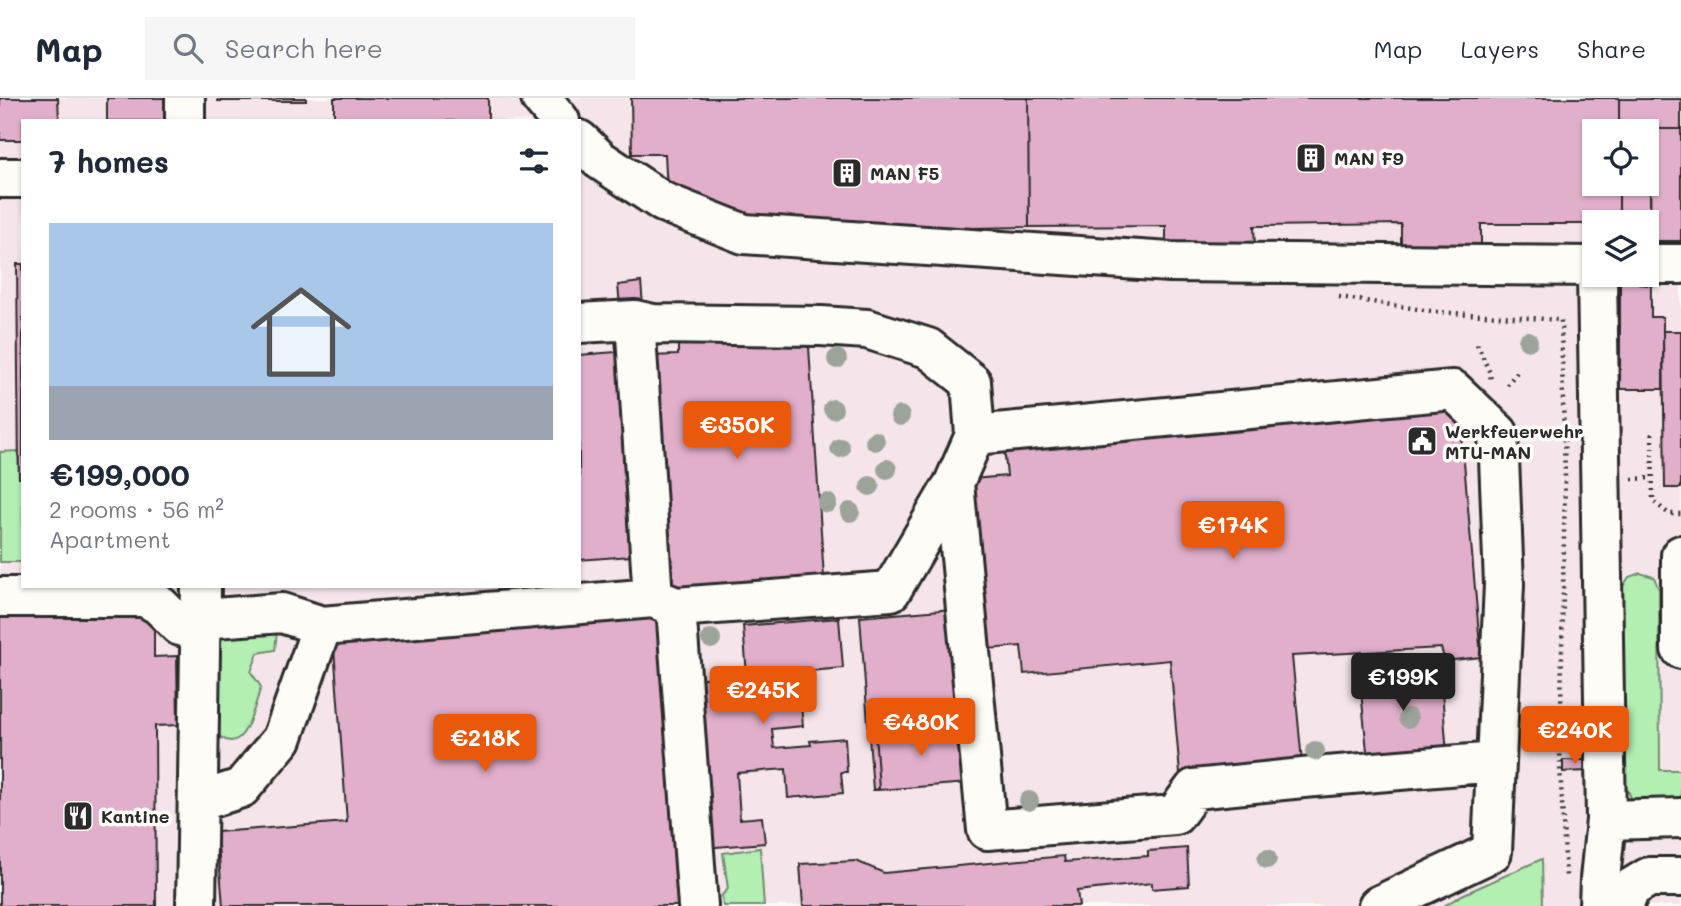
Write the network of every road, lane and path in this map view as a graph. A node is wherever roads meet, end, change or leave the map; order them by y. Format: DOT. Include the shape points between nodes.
graph roads {
  1 [pos="185,98"];
  2 [pos="541,98"];
  3 [pos="185,119"];
  4 [pos="558,119"];
  5 [pos="581,142"];
  6 [pos="0,178"];
  7 [pos="21,178"];
  8 [pos="1659,264"];
  9 [pos="1681,264"];
  10 [pos="1582,266"];
  11 [pos="1597,287"];
  12 [pos="635,320"];
  13 [pos="581,323"];
  14 [pos="1477,344"];
  15 [pos="1517,372"];
  16 [pos="1491,382"];
  17 [pos="1507,385"];
  18 [pos="1652,433"];
  19 [pos="975,435"];
  20 [pos="954,483"];
  21 [pos="1681,514"];
  22 [pos="1681,555"];
  23 [pos="0,597"];
  24 [pos="665,603"];
  25 [pos="201,612"];
  26 [pos="322,626"];
  27 [pos="1681,649"];
  28 [pos="1496,762"];
  29 [pos="198,802"];
  30 [pos="1681,818"];
  31 [pos="1606,820"];
  32 [pos="1681,877"];
  33 [pos="1607,897"];
  34 [pos="1681,898"];
  35 [pos="196,906"];
  36 [pos="698,906"];
  37 [pos="1378,906"];
  38 [pos="1644,906"];
  1 -- 3 [label="lane"];
  2 -- 4 [label="lane"];
  5 -- 10 [label="lane" via="663,202 744,234 1170,262"];
  6 -- 7 [label="lane"];
  8 -- 9 [label="lane"];
  11 -- 31 [label="lane"];
  12 -- 13 [label="lane"];
  12 -- 19 [label="lane" via="867,328 928,348 971,382"];
  12 -- 24 [label="lane"];
  14 -- 16 [label="path"];
  15 -- 17 [label="path"];
  18 -- 21 [label="path" via="1653,500 1669,514"];
  19 -- 20 [label="lane"];
  19 -- 28 [label="lane" via="1453,390 1498,433 1504,584"];
  20 -- 24 [label="lane" via="891,591"];
  20 -- 28 [label="lane" via="987,830 1175,815 1194,789"];
  22 -- 27 [label="lane"];
  23 -- 25 [label="lane" via="145,597 180,626"];
  24 -- 26 [label="lane"];
  24 -- 36 [label="lane"];
  25 -- 26 [label="lane" via="282,613"];
  25 -- 29 [label="lane"];
  26 -- 29 [label="lane" via="282,739 241,788"];
  28 -- 37 [label="lane" via="1492,852"];
  29 -- 35 [label="lane"];
  30 -- 31 [label="lane"];
  31 -- 33 [label="lane"];
  32 -- 33 [label="lane" via="1649,877"];
  34 -- 38 [label="lane" via="1652,899"];
}
